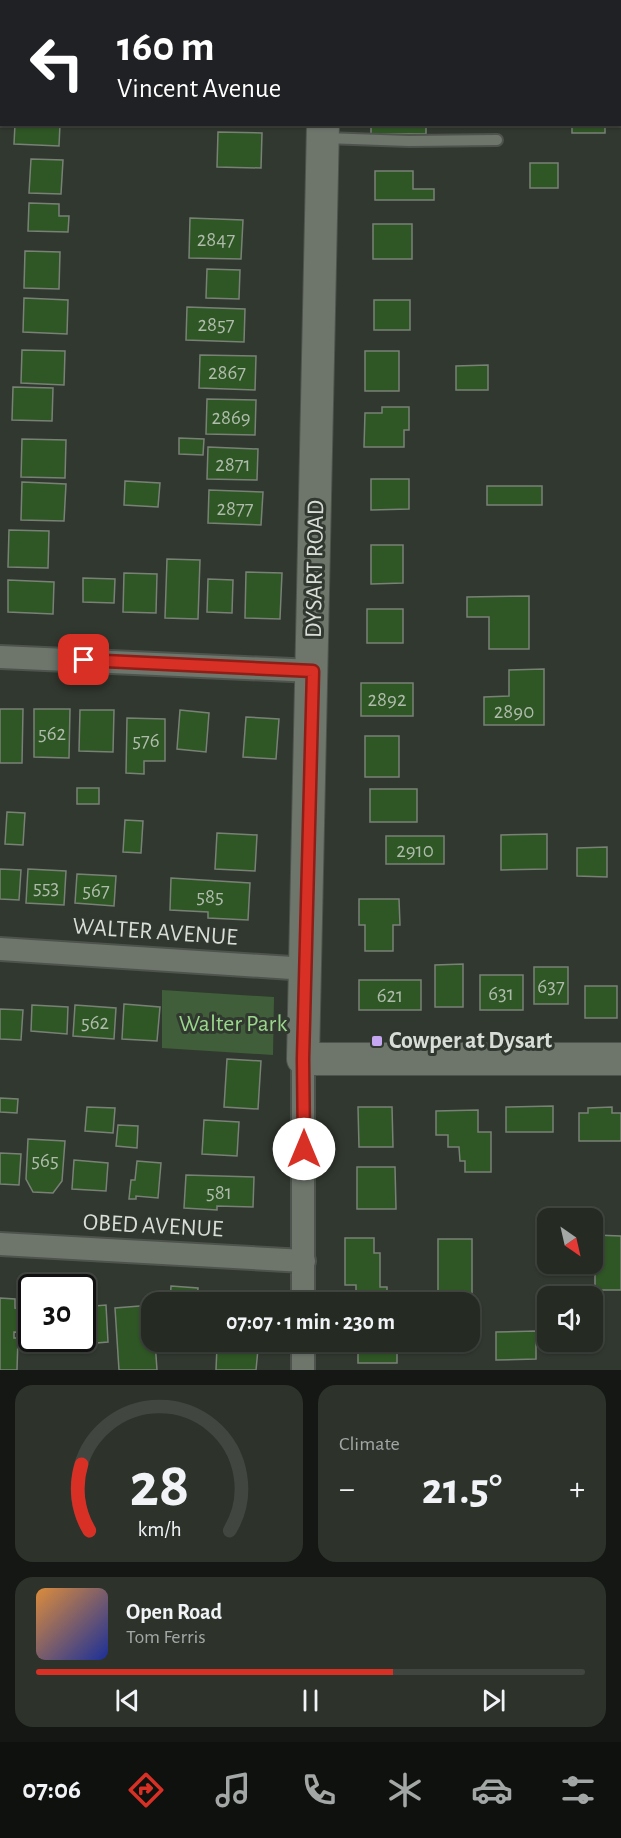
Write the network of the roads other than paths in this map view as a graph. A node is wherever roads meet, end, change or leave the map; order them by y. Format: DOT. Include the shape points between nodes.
graph roads {
  1 [pos="322,131"];
  2 [pos="497,140"];
  3 [pos="0,657"];
  4 [pos="313,671"];
  5 [pos="0,949"];
  6 [pos="307,969"];
  7 [pos="303,1059"];
  8 [pos="621,1059"];
  9 [pos="0,1244"];
  10 [pos="304,1261"];
  11 [pos="303,1292"];
  12 [pos="303,1352"];
  13 [pos="303,1370"];
  1 -- 2 [label="lane" via="409,141"];
  1 -- 4 [label="street, DYSART ROAD"];
  3 -- 4 [label="street"];
  4 -- 6 [label="street, DYSART ROAD"];
  5 -- 6 [label="street, WALTER AVENUE"];
  6 -- 7 [label="street, DYSART ROAD"];
  7 -- 8 [label="street"];
  7 -- 10 [label="street, DYSART ROAD"];
  9 -- 10 [label="street, OBED AVENUE"];
  10 -- 11 [label="street, DYSART ROAD"];
  12 -- 13 [label="street"];
}
